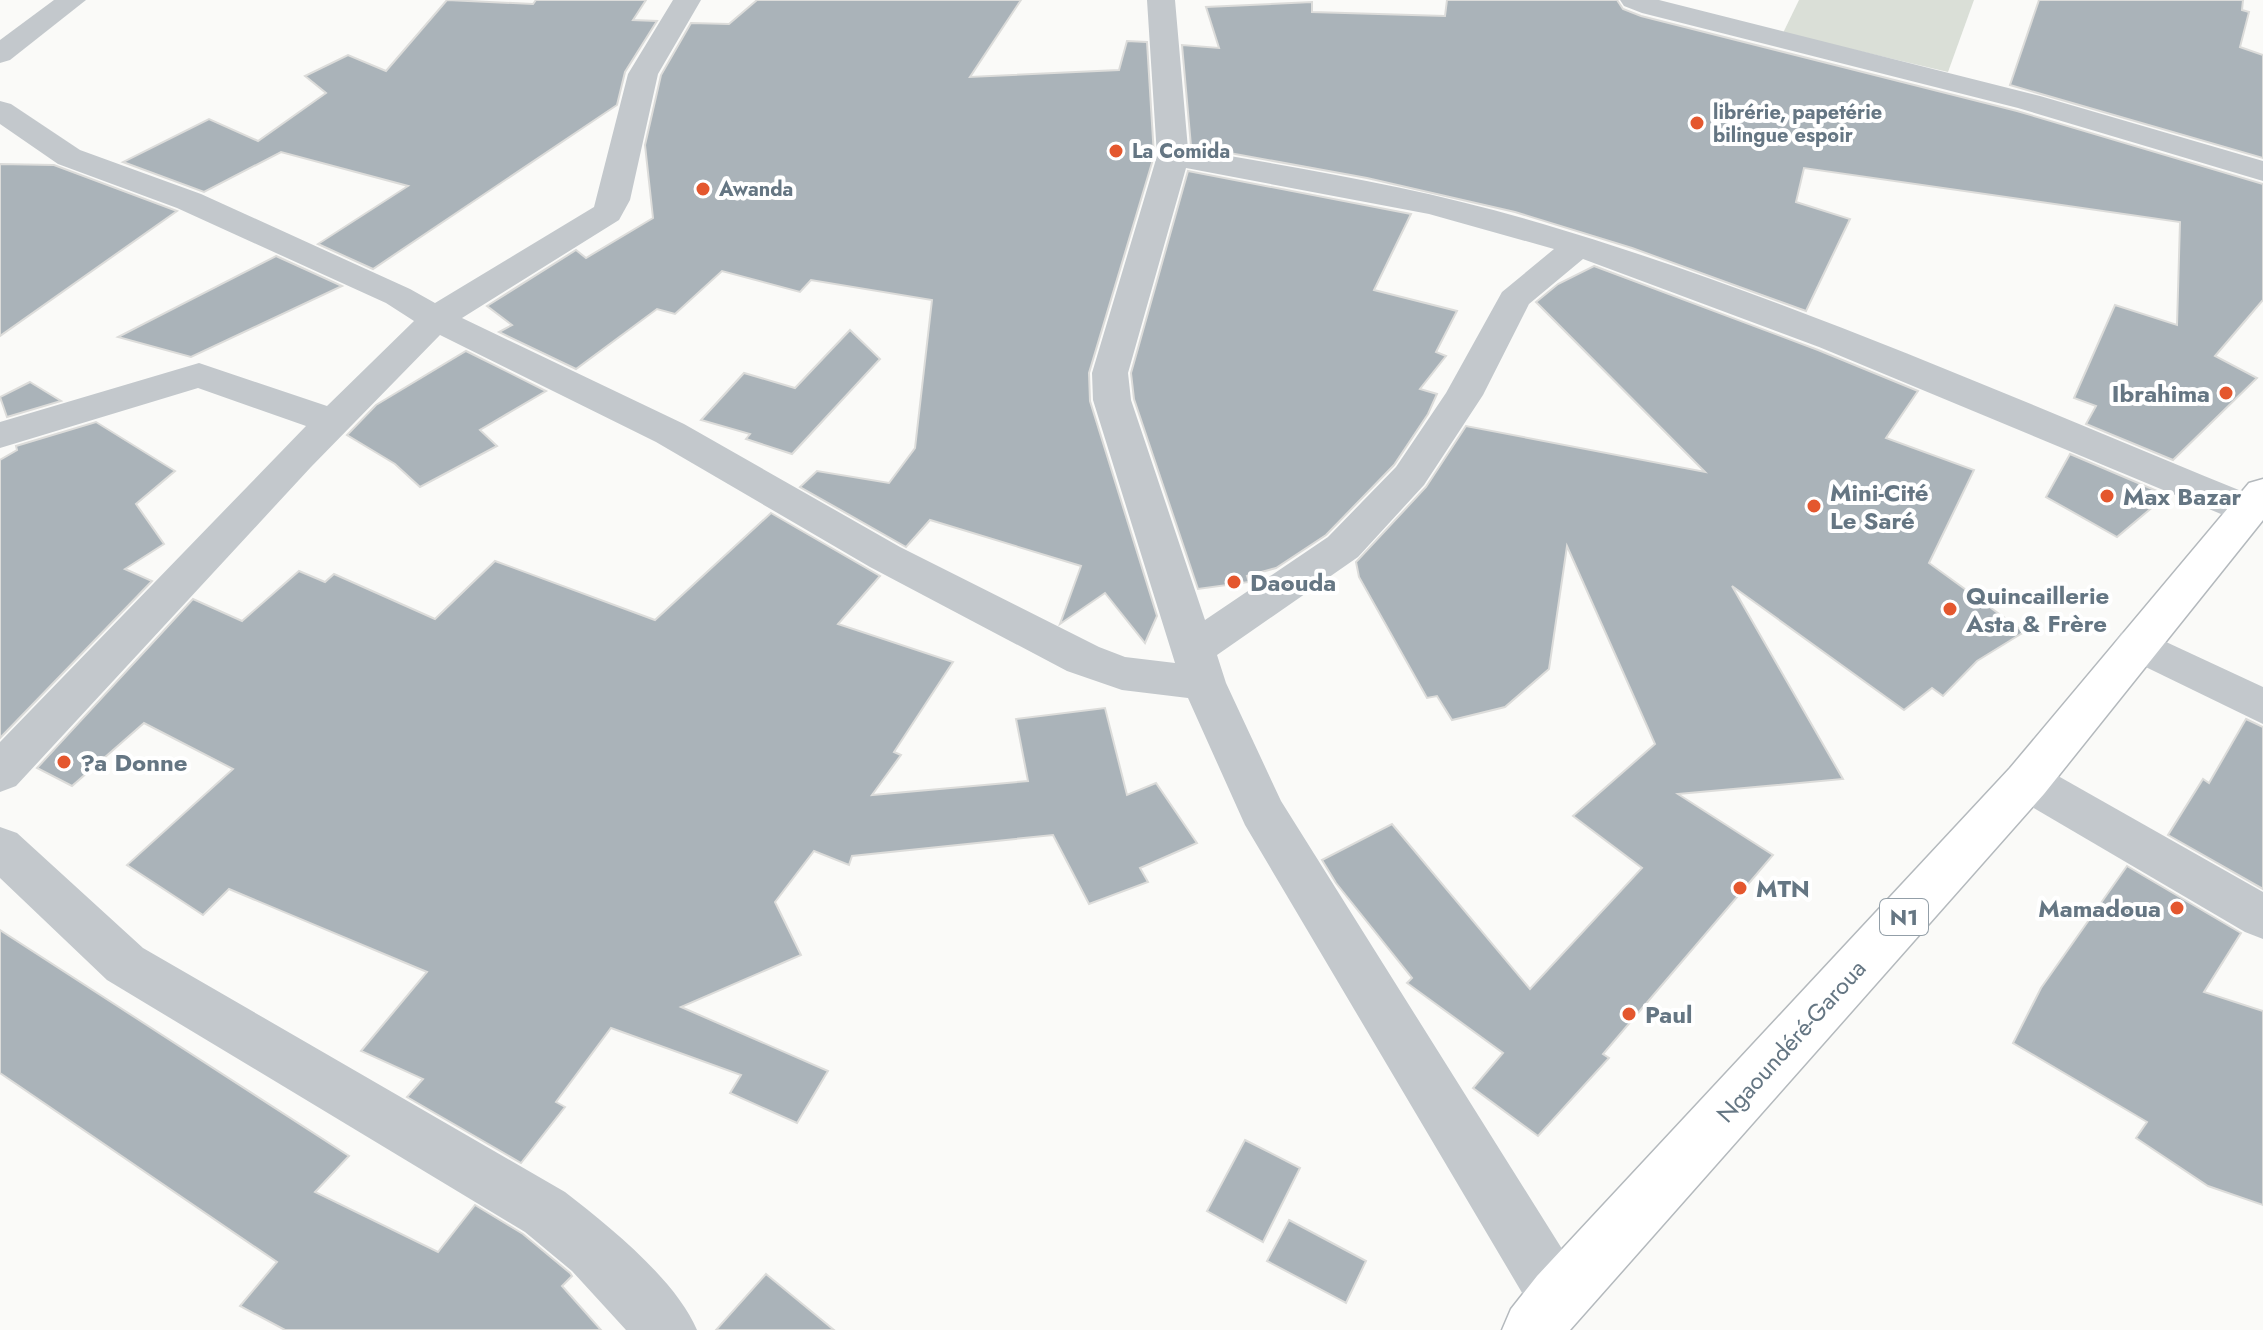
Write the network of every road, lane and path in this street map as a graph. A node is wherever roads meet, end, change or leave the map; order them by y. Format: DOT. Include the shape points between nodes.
graph roads {
  1 [pos="72,0"];
  2 [pos="687,0"];
  3 [pos="1161,0"];
  4 [pos="1634,0"];
  5 [pos="16,12"];
  6 [pos="47,17"];
  7 [pos="0,54"];
  8 [pos="0,110"];
  9 [pos="1173,156"];
  10 [pos="2263,171"];
  11 [pos="1578,246"];
  12 [pos="436,319"];
  13 [pos="333,422"];
  14 [pos="0,435"];
  15 [pos="2255,501"];
  16 [pos="2136,644"];
  17 [pos="1198,666"];
  18 [pos="2263,707"];
  19 [pos="0,773"];
  20 [pos="2027,781"];
  21 [pos="0,847"];
  22 [pos="2263,917"];
  23 [pos="1545,1314"];
  24 [pos="667,1330"];
  1 -- 6 [label="street"];
  2 -- 12 [label="street" via="643,74 607,213"];
  3 -- 9 [label="street"];
  4 -- 10 [label="street" via="2029,102"];
  5 -- 6 [label="street"];
  6 -- 7 [label="street"];
  8 -- 12 [label="street" via="69,157 189,201 398,296"];
  9 -- 11 [label="street" via="1417,201"];
  9 -- 17 [label="street" via="1110,373 1112,400"];
  11 -- 15 [label="street"];
  11 -- 17 [label="street" via="1514,299 1464,395 1410,476 1353,537"];
  12 -- 13 [label="street"];
  12 -- 17 [label="street" via="670,433 885,557 1083,659 1122,673"];
  13 -- 14 [label="street" via="199,375"];
  13 -- 19 [label="street"];
  15 -- 16 [label="highway, Ngaoundéré-Garoua / N1"];
  16 -- 18 [label="street"];
  16 -- 20 [label="highway, Ngaoundéré-Garoua / N1"];
  17 -- 23 [label="street" via="1262,811"];
  20 -- 22 [label="street"];
  20 -- 23 [label="highway, Ngaoundéré-Garoua / N1"];
  21 -- 24 [label="street" via="125,964 545,1212 593,1250"];
}
